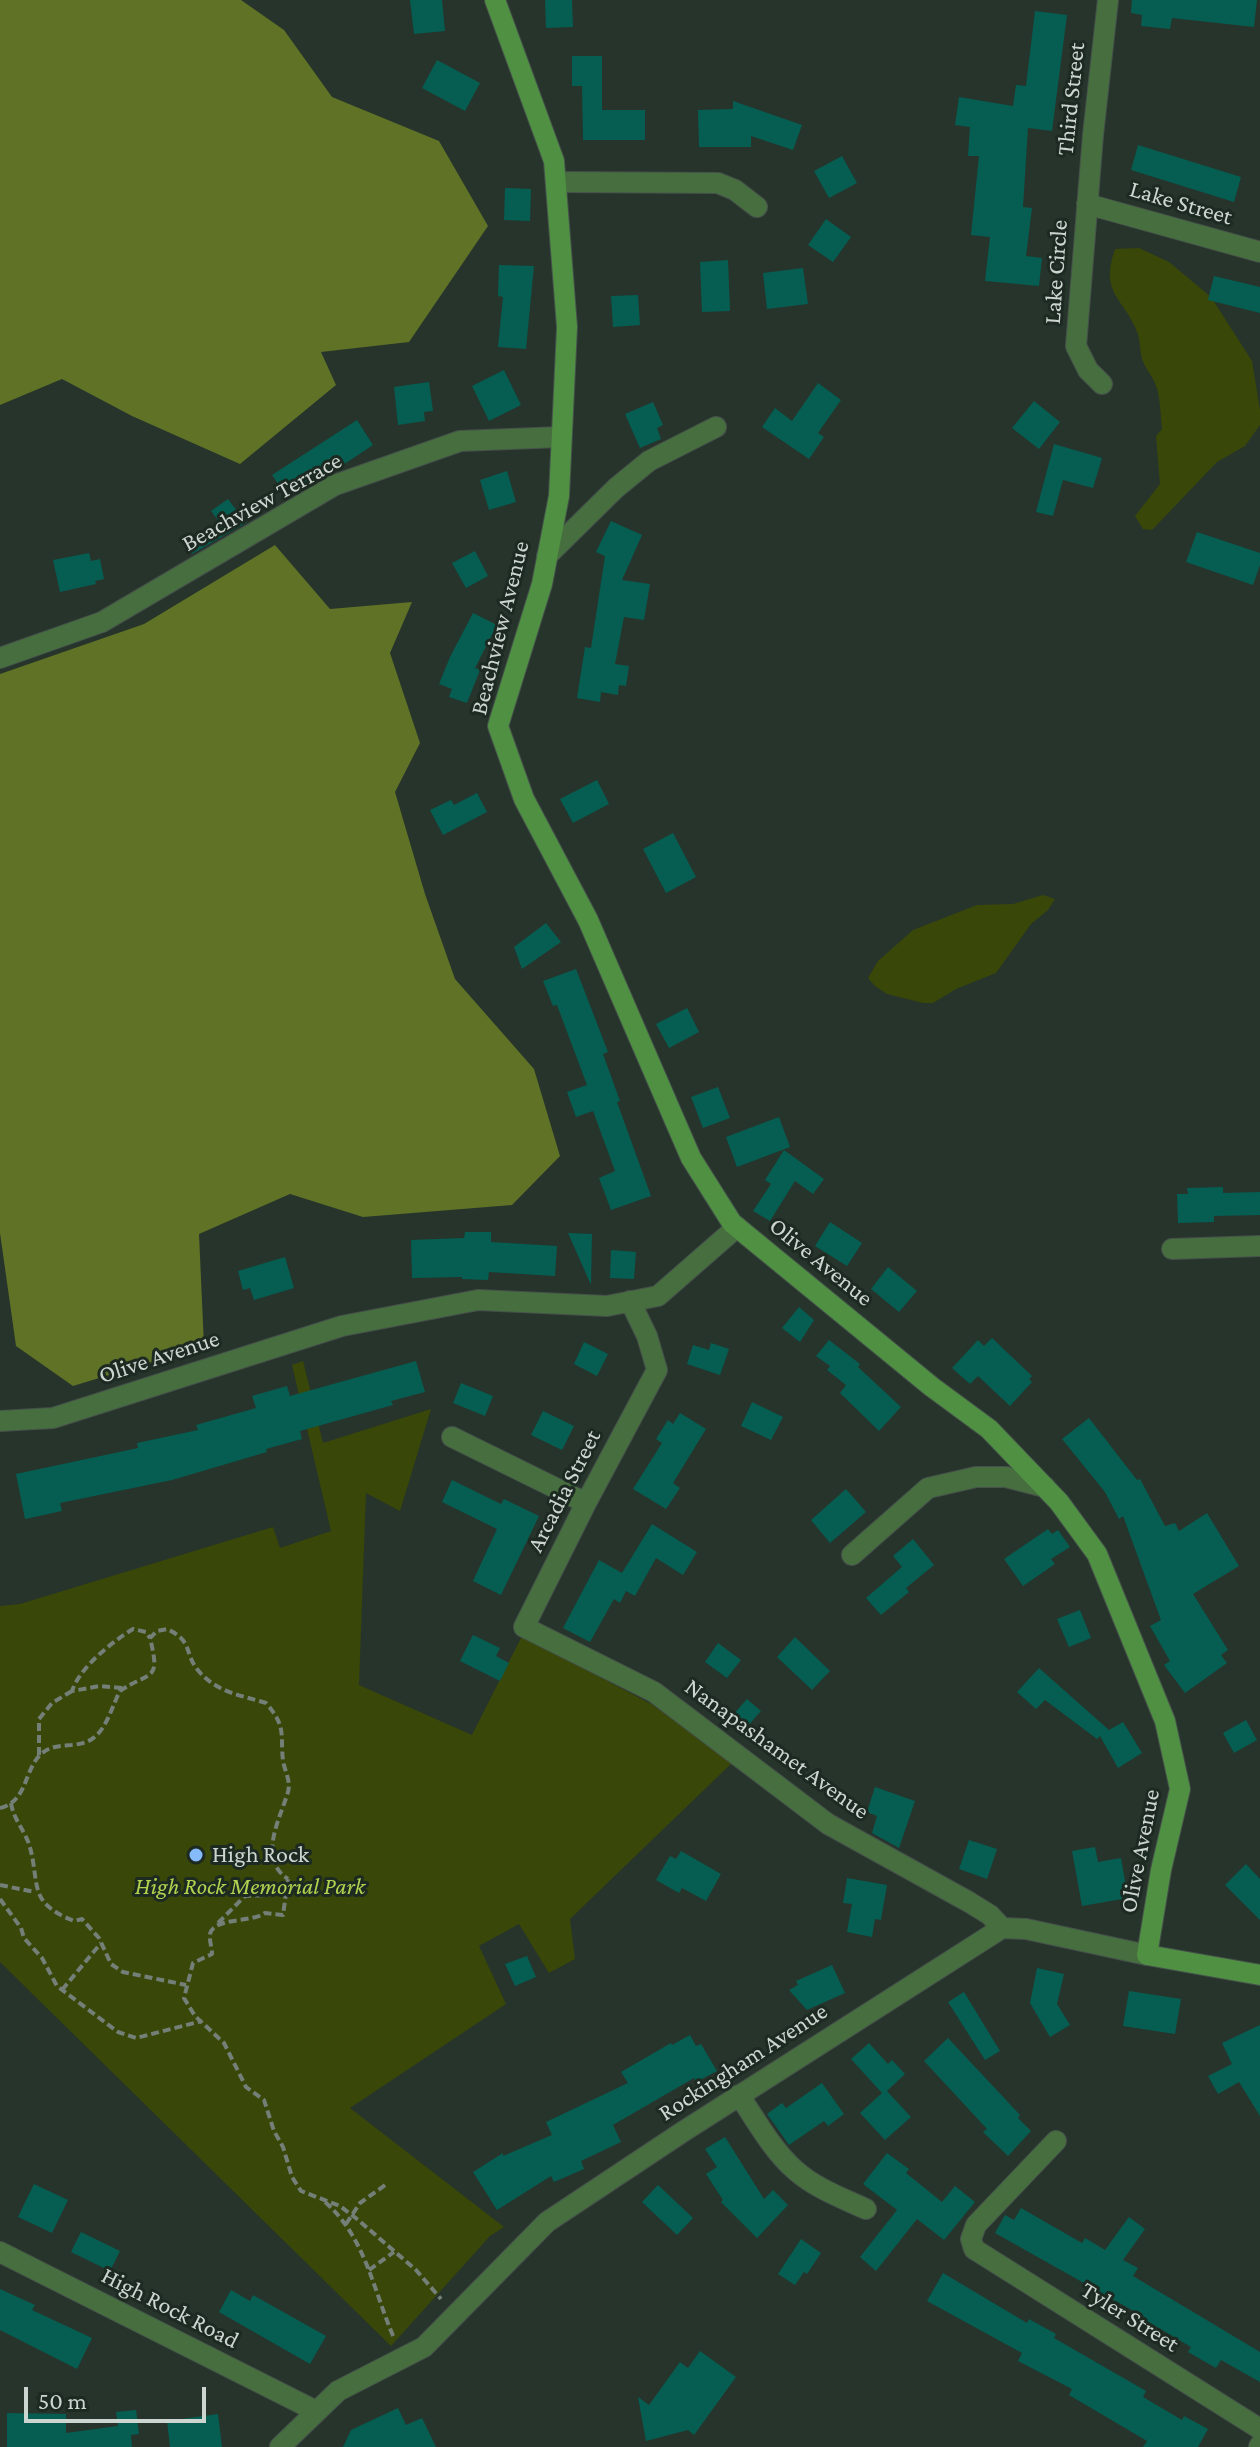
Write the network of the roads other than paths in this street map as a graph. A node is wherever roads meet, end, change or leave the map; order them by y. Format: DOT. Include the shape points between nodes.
graph roads {
  1 [pos="495,0"];
  2 [pos="1108,0"];
  3 [pos="558,182"];
  4 [pos="1087,204"];
  5 [pos="757,207"];
  6 [pos="1260,252"];
  7 [pos="1102,384"];
  8 [pos="716,427"];
  9 [pos="561,437"];
  10 [pos="547,556"];
  11 [pos="0,658"];
  12 [pos="737,1227"];
  13 [pos="1260,1246"];
  14 [pos="1172,1249"];
  15 [pos="630,1301"];
  16 [pos="0,1421"];
  17 [pos="452,1437"];
  18 [pos="1045,1487"];
  19 [pos="586,1503"];
  20 [pos="852,1555"];
  21 [pos="601,1666"];
  22 [pos="1002,1928"];
  23 [pos="1147,1955"];
  24 [pos="1260,1975"];
  25 [pos="739,2095"];
  26 [pos="1056,2141"];
  27 [pos="866,2209"];
  28 [pos="0,2252"];
  29 [pos="316,2411"];
  30 [pos="1260,2429"];
  31 [pos="280,2447"];
  1 -- 3 [label="street, Beachview Avenue"];
  2 -- 4 [label="street, Third Street"];
  3 -- 5 [label="street" via="718,183"];
  3 -- 9 [label="street, Beachview Avenue" via="567,327"];
  4 -- 6 [label="street, Lake Street"];
  4 -- 7 [label="street, Lake Circle" via="1076,346"];
  8 -- 10 [label="street" via="649,461"];
  9 -- 10 [label="street, Beachview Avenue" via="559,496"];
  9 -- 11 [label="street, Beachview Terrace" via="460,441 335,485 102,622"];
  10 -- 12 [label="street, Beachview Avenue" via="498,726 524,799 588,920 691,1158"];
  12 -- 15 [label="street, Olive Avenue" via="658,1296"];
  12 -- 18 [label="street, Olive Avenue" via="989,1429"];
  13 -- 14 [label="street"];
  15 -- 16 [label="street, Olive Avenue" via="607,1306 478,1300 342,1326 53,1418"];
  15 -- 19 [label="street, Arcadia Street" via="657,1370"];
  17 -- 19 [label="street"];
  18 -- 20 [label="street" via="1006,1477 976,1477 928,1488"];
  18 -- 23 [label="street, Olive Avenue" via="1097,1554 1165,1721 1180,1789"];
  19 -- 21 [label="street, Arcadia Street" via="524,1627"];
  21 -- 22 [label="street, Nanapashamet Avenue" via="654,1692 828,1824 969,1902"];
  22 -- 23 [label="street"];
  22 -- 25 [label="street, Rockingham Avenue"];
  23 -- 24 [label="street"];
  25 -- 27 [label="street" via="795,2170"];
  25 -- 29 [label="street, Rockingham Avenue" via="547,2222 424,2347 338,2391"];
  26 -- 30 [label="street, Tyler Street" via="976,2225 974,2249"];
  28 -- 29 [label="street, High Rock Road"];
  29 -- 31 [label="street, Rockingham Avenue"];
}
